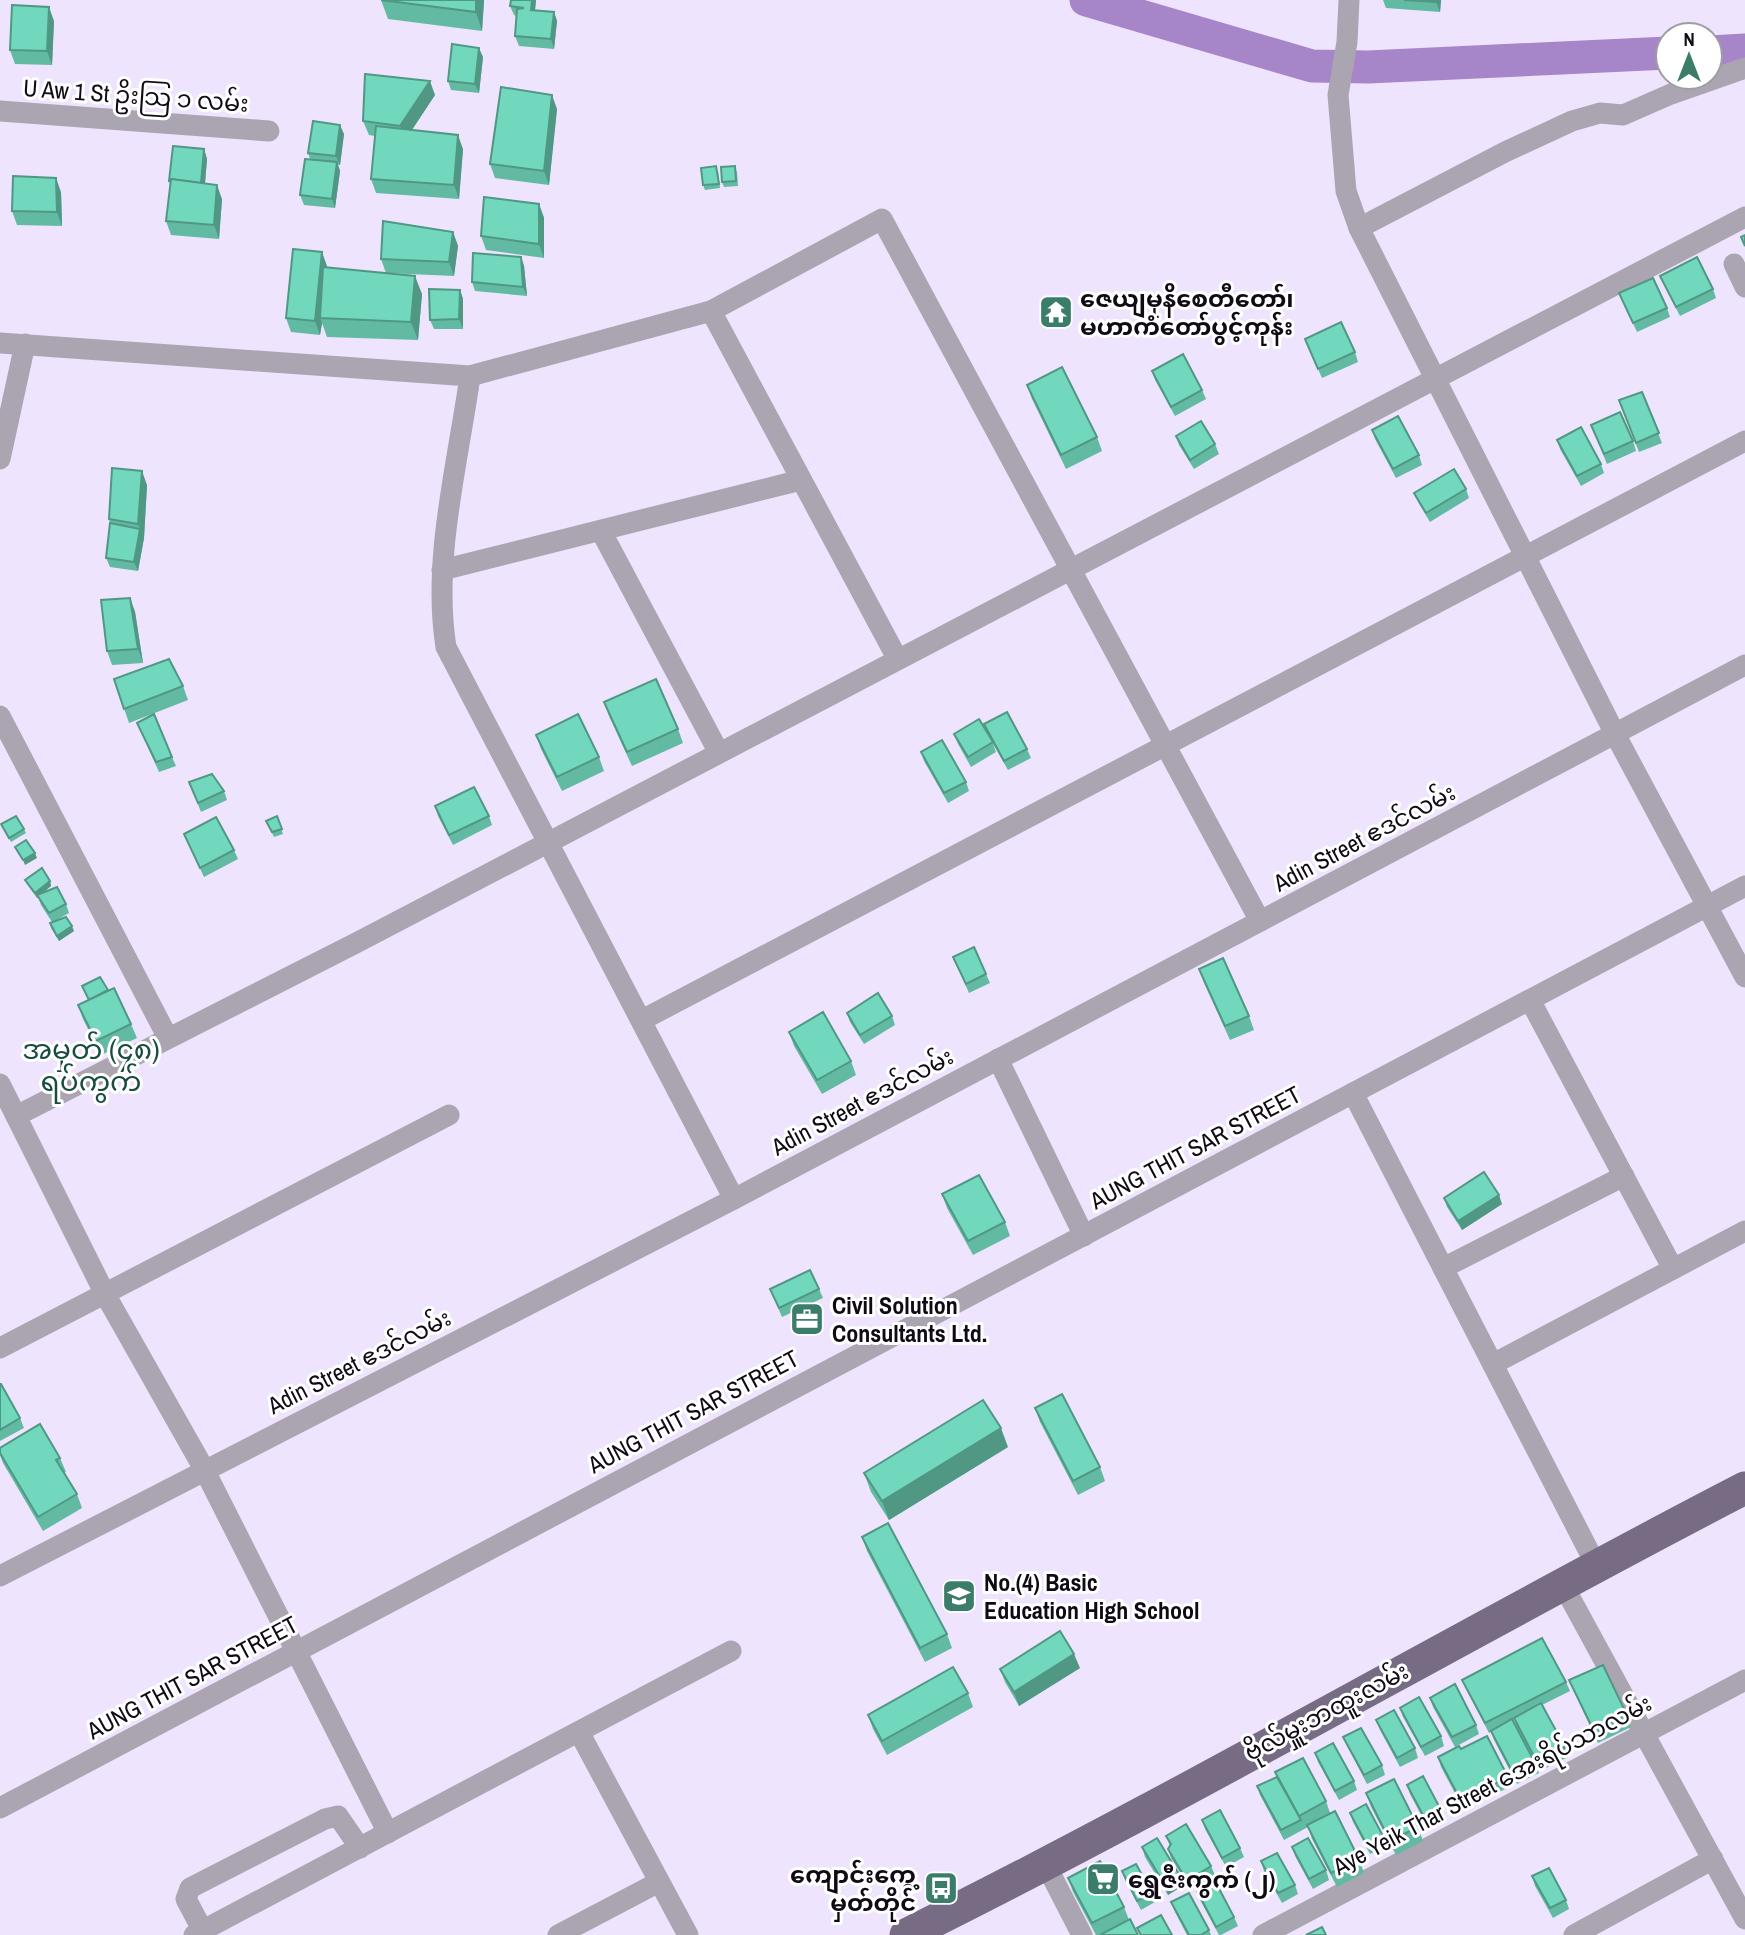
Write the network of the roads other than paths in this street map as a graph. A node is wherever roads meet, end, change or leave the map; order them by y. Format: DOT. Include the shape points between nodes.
graph roads {
  1 [pos="1349,0"];
  2 [pos="1745,68"];
  3 [pos="0,111"];
  4 [pos="269,131"];
  5 [pos="1745,217"];
  6 [pos="1359,228"];
  7 [pos="1734,264"];
  8 [pos="1745,287"];
  9 [pos="711,312"];
  10 [pos="0,343"];
  11 [pos="25,344"];
  12 [pos="470,376"];
  13 [pos="1436,380"];
  14 [pos="1745,441"];
  15 [pos="0,459"];
  16 [pos="801,480"];
  17 [pos="601,531"];
  18 [pos="1527,556"];
  19 [pos="1073,569"];
  20 [pos="442,570"];
  21 [pos="897,658"];
  22 [pos="1745,665"];
  23 [pos="0,716"];
  24 [pos="1615,734"];
  25 [pos="1165,746"];
  26 [pos="718,751"];
  27 [pos="550,840"];
  28 [pos="1745,886"];
  29 [pos="1706,907"];
  30 [pos="1260,921"];
  31 [pos="1745,977"];
  32 [pos="1531,1000"];
  33 [pos="642,1020"];
  34 [pos="168,1038"];
  35 [pos="998,1059"];
  36 [pos="0,1084"];
  37 [pos="1353,1093"];
  38 [pos="449,1115"];
  39 [pos="16,1116"];
  40 [pos="1624,1176"];
  41 [pos="734,1199"];
  42 [pos="1745,1231"];
  43 [pos="1084,1236"];
  44 [pos="1443,1268"];
  45 [pos="1673,1269"];
  46 [pos="105,1294"];
  47 [pos="0,1348"];
  48 [pos="1493,1364"];
  49 [pos="204,1469"];
  50 [pos="1745,1488"];
  51 [pos="1596,1565"];
  52 [pos="0,1576"];
  53 [pos="1562,1583"];
  54 [pos="731,1651"];
  55 [pos="296,1652"];
  56 [pos="1745,1680"];
  57 [pos="579,1732"];
  58 [pos="1645,1733"];
  59 [pos="0,1808"];
  60 [pos="387,1833"];
  61 [pos="360,1848"];
  62 [pos="1713,1859"];
  63 [pos="1046,1866"];
  64 [pos="659,1882"];
  65 [pos="1745,1919"];
  66 [pos="200,1934"];
  67 [pos="558,1935"];
  68 [pos="688,1935"];
  69 [pos="906,1935"];
  70 [pos="1082,1935"];
  71 [pos="1263,1935"];
  72 [pos="1574,1935"];
  1 -- 6 [label="street" via="1338,95 1346,191"];
  2 -- 6 [label="street" via="1623,115 1600,113 1572,121"];
  3 -- 4 [label="street, U Aw 1 St ဥိးသြ ၁ လမ်း"];
  5 -- 13 [label="street"];
  6 -- 13 [label="street"];
  7 -- 8 [label="street"];
  9 -- 12 [label="street"];
  9 -- 16 [label="street"];
  9 -- 19 [label="street" via="882,219"];
  10 -- 11 [label="street"];
  11 -- 12 [label="street"];
  11 -- 15 [label="street"];
  12 -- 20 [label="street"];
  13 -- 18 [label="street"];
  13 -- 19 [label="street"];
  14 -- 18 [label="street"];
  16 -- 17 [label="street"];
  16 -- 21 [label="street"];
  17 -- 20 [label="street"];
  17 -- 26 [label="street"];
  18 -- 24 [label="street"];
  18 -- 25 [label="street"];
  19 -- 21 [label="street"];
  19 -- 25 [label="street"];
  20 -- 27 [label="street" via="440,608 446,647"];
  21 -- 26 [label="street"];
  22 -- 24 [label="street, Adin Street ဧဒင်လမ်း"];
  23 -- 34 [label="street"];
  24 -- 29 [label="street"];
  24 -- 30 [label="street, Adin Street ဧဒင်လမ်း"];
  25 -- 30 [label="street"];
  25 -- 33 [label="street"];
  26 -- 27 [label="street"];
  27 -- 33 [label="street"];
  27 -- 34 [label="street"];
  28 -- 29 [label="street, AUNG THIT SAR STREET"];
  29 -- 31 [label="street"];
  29 -- 32 [label="street, AUNG THIT SAR STREET"];
  30 -- 35 [label="street, Adin Street ဧဒင်လမ်း"];
  32 -- 37 [label="street, AUNG THIT SAR STREET"];
  32 -- 40 [label="street"];
  33 -- 41 [label="street"];
  34 -- 39 [label="street"];
  35 -- 41 [label="street, Adin Street ဧဒင်လမ်း"];
  35 -- 43 [label="street"];
  36 -- 39 [label="street"];
  37 -- 43 [label="street, AUNG THIT SAR STREET"];
  37 -- 44 [label="street"];
  38 -- 46 [label="street"];
  39 -- 46 [label="street"];
  40 -- 44 [label="street"];
  40 -- 45 [label="street"];
  41 -- 49 [label="street, Adin Street ဧဒင်လမ်း"];
  42 -- 45 [label="street"];
  43 -- 55 [label="street, AUNG THIT SAR STREET"];
  44 -- 48 [label="street"];
  45 -- 48 [label="street"];
  46 -- 47 [label="street"];
  46 -- 49 [label="street"];
  48 -- 51 [label="street"];
  49 -- 52 [label="street, Adin Street ဧဒင်လမ်း"];
  49 -- 55 [label="street"];
  50 -- 51 [label="main road, ဗိုလ်မှူးဘထူးလမ်း"];
  51 -- 53 [label="main road, ဗိုလ်မှူးဘထူးလမ်း"];
  53 -- 58 [label="street"];
  53 -- 63 [label="main road, ဗိုလ်မှူးဘထူးလမ်း"];
  54 -- 57 [label="street"];
  55 -- 59 [label="street, AUNG THIT SAR STREET"];
  55 -- 60 [label="street"];
  56 -- 58 [label="street, Aye Yeik Thar Street အေးရိပ်သာလမ်း"];
  57 -- 60 [label="street"];
  57 -- 64 [label="street"];
  58 -- 62 [label="street"];
  58 -- 71 [label="street, Aye Yeik Thar Street အေးရိပ်သာလမ်း"];
  60 -- 61 [label="street"];
  61 -- 66 [label="street"];
  61 -- 66 [label="street" via="338,1816 325,1819 190,1888 186,1899"];
  62 -- 65 [label="street"];
  62 -- 72 [label="street"];
  63 -- 69 [label="main road, ဗိုလ်မှူးဘထူးလမ်း"];
  63 -- 70 [label="street"];
  64 -- 67 [label="street"];
  64 -- 68 [label="street"];
}
